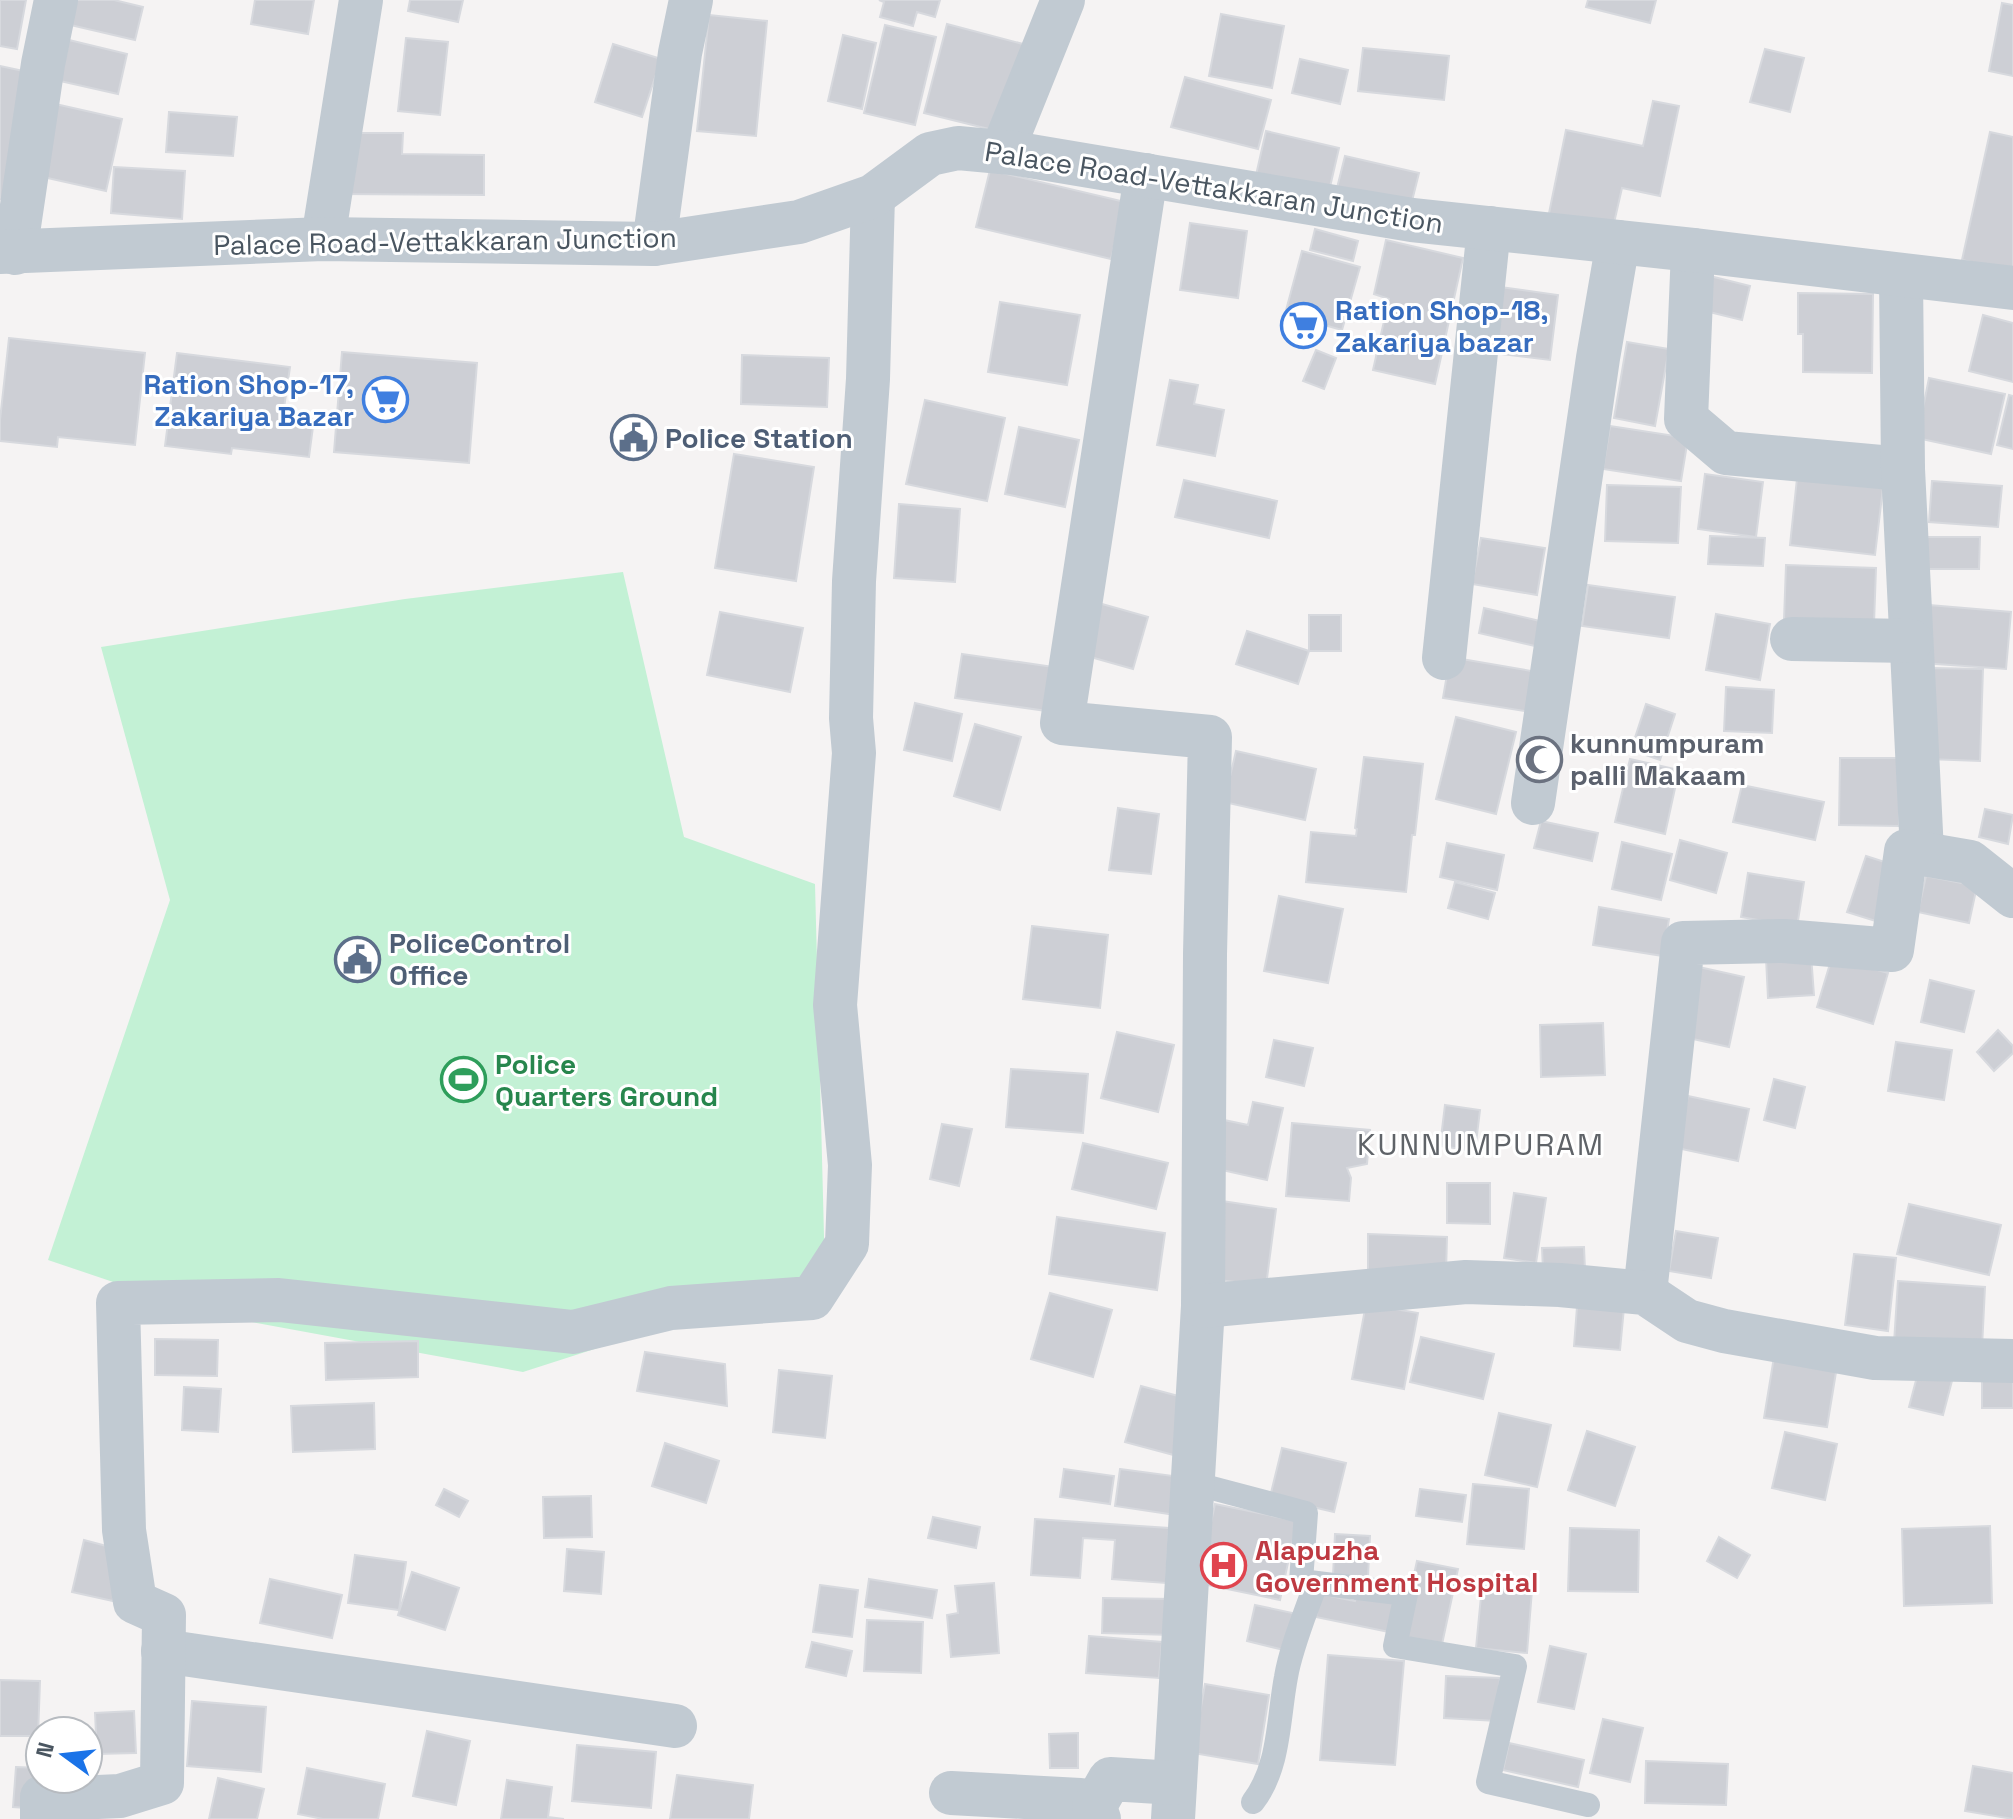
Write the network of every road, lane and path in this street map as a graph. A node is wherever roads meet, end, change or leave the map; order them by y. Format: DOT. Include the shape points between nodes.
graph roads {
  1 [pos="56,0"];
  2 [pos="361,0"];
  3 [pos="691,0"];
  4 [pos="1063,0"];
  5 [pos="1002,152"];
  6 [pos="1146,175"];
  7 [pos="873,196"];
  8 [pos="1489,228"];
  9 [pos="323,239"];
  10 [pos="1618,242"];
  11 [pos="654,244"];
  12 [pos="1693,250"];
  13 [pos="7,252"];
  14 [pos="1901,276"];
  15 [pos="2013,288"];
  16 [pos="1903,469"];
  17 [pos="1792,639"];
  18 [pos="1911,641"];
  19 [pos="1444,658"];
  20 [pos="1533,803"];
  21 [pos="1922,852"];
  22 [pos="2013,896"];
  23 [pos="1645,1293"];
  24 [pos="1203,1306"];
  25 [pos="2013,1361"];
  26 [pos="1193,1483"];
  27 [pos="1316,1583"];
  28 [pos="163,1651"];
  29 [pos="675,1726"];
  30 [pos="951,1793"];
  31 [pos="1174,1801"];
  32 [pos="1253,1802"];
  33 [pos="1588,1805"];
  34 [pos="1096,1813"];
  35 [pos="42,1819"];
  1 -- 13 [label="street"];
  2 -- 9 [label="street"];
  3 -- 11 [label="street"];
  4 -- 5 [label="street"];
  5 -- 6 [label="street, Palace Road-Vettakkaran Junction"];
  5 -- 7 [label="street, Palace Road-Vettakkaran Junction" via="958,148 930,154"];
  6 -- 8 [label="street, Palace Road-Vettakkaran Junction"];
  6 -- 24 [label="street" via="1062,723 1210,737"];
  7 -- 11 [label="street, Palace Road-Vettakkaran Junction" via="799,222"];
  7 -- 28 [label="street" via="868,379 854,581 854,753 835,1005 850,1165 847,1244 812,1298 671,1308 573,1332 279,1300 118,1303 124,1530 135,1602 164,1615"];
  8 -- 10 [label="street, Palace Road-Vettakkaran Junction"];
  8 -- 19 [label="street"];
  9 -- 11 [label="street, Palace Road-Vettakkaran Junction"];
  9 -- 13 [label="street, Palace Road-Vettakkaran Junction"];
  10 -- 12 [label="street, Palace Road-Vettakkaran Junction"];
  10 -- 20 [label="street"];
  12 -- 14 [label="street, Palace Road-Vettakkaran Junction"];
  12 -- 16 [label="street" via="1686,419 1726,453"];
  14 -- 15 [label="street, Palace Road-Vettakkaran Junction"];
  14 -- 16 [label="street"];
  16 -- 18 [label="street"];
  17 -- 18 [label="street"];
  18 -- 21 [label="street"];
  21 -- 22 [label="street" via="1970,862"];
  21 -- 23 [label="street" via="1906,851 1892,950 1784,941 1683,943"];
  23 -- 24 [label="street" via="1466,1282"];
  23 -- 25 [label="street" via="1687,1321 1724,1331 1875,1358"];
  24 -- 26 [label="street"];
  26 -- 27 [label="lane" via="1306,1513 1301,1581"];
  26 -- 31 [label="street"];
  27 -- 32 [label="lane" via="1286,1674 1276,1746"];
  27 -- 33 [label="lane" via="1406,1594 1395,1646 1515,1666 1488,1782"];
  28 -- 29 [label="street"];
  28 -- 35 [label="street" via="162,1783 120,1796 42,1797"];
  30 -- 34 [label="street" via="1080,1800"];
  31 -- 34 [label="street" via="1110,1779"];
}
